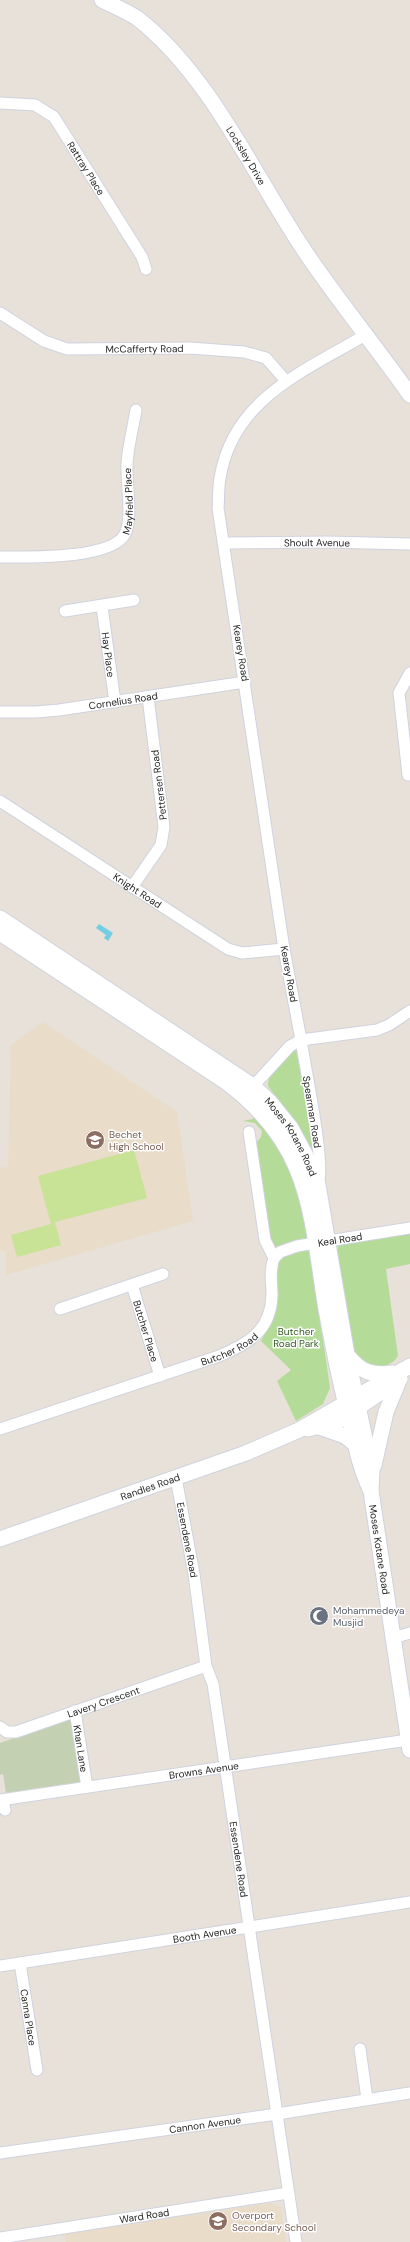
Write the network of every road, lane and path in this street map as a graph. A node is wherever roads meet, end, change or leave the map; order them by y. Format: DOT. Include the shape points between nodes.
graph roads {
  1 [pos="102,0"];
  2 [pos="0,103"];
  3 [pos="146,269"];
  4 [pos="0,313"];
  5 [pos="367,334"];
  6 [pos="286,381"];
  7 [pos="410,395"];
  8 [pos="136,410"];
  9 [pos="224,543"];
  10 [pos="410,544"];
  11 [pos="0,557"];
  12 [pos="134,600"];
  13 [pos="102,607"];
  14 [pos="65,612"];
  15 [pos="410,674"];
  16 [pos="245,682"];
  17 [pos="148,698"];
  18 [pos="115,702"];
  19 [pos="0,712"];
  20 [pos="408,776"];
  21 [pos="0,801"];
  22 [pos="132,887"];
  23 [pos="0,918"];
  24 [pos="0,933"];
  25 [pos="284,949"];
  26 [pos="410,1011"];
  27 [pos="300,1040"];
  28 [pos="249,1091"];
  29 [pos="249,1132"];
  30 [pos="318,1184"];
  31 [pos="410,1228"];
  32 [pos="322,1241"];
  33 [pos="274,1258"];
  34 [pos="163,1274"];
  35 [pos="132,1285"];
  36 [pos="60,1309"];
  37 [pos="347,1355"];
  38 [pos="404,1372"];
  39 [pos="160,1376"];
  40 [pos="352,1405"];
  41 [pos="319,1427"];
  42 [pos="0,1429"];
  43 [pos="298,1430"];
  44 [pos="355,1444"];
  45 [pos="372,1471"];
  46 [pos="176,1478"];
  47 [pos="371,1491"];
  48 [pos="0,1539"];
  49 [pos="410,1633"];
  50 [pos="393,1638"];
  51 [pos="206,1666"];
  52 [pos="75,1710"];
  53 [pos="0,1727"];
  54 [pos="409,1745"];
  55 [pos="225,1767"];
  56 [pos="87,1787"];
  57 [pos="3,1803"];
  58 [pos="410,1902"];
  59 [pos="249,1928"];
  60 [pos="20,1963"];
  61 [pos="0,1965"];
  62 [pos="360,2050"];
  63 [pos="37,2070"];
  64 [pos="410,2093"];
  65 [pos="367,2099"];
  66 [pos="277,2114"];
  67 [pos="0,2153"];
  68 [pos="288,2193"];
  69 [pos="5,2239"];
  70 [pos="296,2242"];
  1 -- 5 [label="street, Locksley Drive" via="136,18 170,49 200,87 308,256"];
  2 -- 3 [label="street, Rattray Place" via="35,105 54,117 138,250"];
  4 -- 6 [label="street, McCafferty Road" via="58,347 190,348 244,352 266,358"];
  5 -- 6 [label="street, Kearey Road"];
  5 -- 7 [label="street, Locksley Drive"];
  6 -- 9 [label="street, Kearey Road" via="248,414 228,449 220,479 218,508"];
  8 -- 11 [label="street, Mayfield Place" via="127,464 128,524 122,538 109,547 72,554"];
  9 -- 10 [label="street, Shoult Avenue"];
  9 -- 16 [label="street, Kearey Road"];
  12 -- 13 [label="street"];
  13 -- 14 [label="street"];
  13 -- 18 [label="street, Hay Place"];
  15 -- 20 [label="street" via="399,693"];
  16 -- 17 [label="street, Cornelius Road"];
  16 -- 25 [label="street, Kearey Road"];
  17 -- 18 [label="street, Cornelius Road"];
  17 -- 22 [label="street, Pettersen Road" via="164,826 161,845"];
  18 -- 19 [label="street, Cornelius Road" via="36,712"];
  21 -- 22 [label="street, Knight Road"];
  22 -- 25 [label="street, Knight Road" via="228,949 242,953"];
  23 -- 28 [label="street, Moses Kotane Road"];
  24 -- 28 [label="street, Moses Kotane Road"];
  25 -- 27 [label="street, Kearey Road"];
  26 -- 27 [label="street" via="377,1030"];
  27 -- 28 [label="street" via="290,1046"];
  27 -- 30 [label="street, Spearman Road" via="319,1153 321,1174"];
  28 -- 30 [label="street, Moses Kotane Road" via="270,1102 291,1128"];
  28 -- 32 [label="street, Moses Kotane Road" via="291,1153"];
  29 -- 33 [label="street" via="264,1234"];
  30 -- 32 [label="street, Moses Kotane Road"];
  31 -- 32 [label="street, Keal Road"];
  32 -- 33 [label="street, Keal Road" via="290,1248"];
  32 -- 37 [label="street, Moses Kotane Road"];
  32 -- 40 [label="street, Moses Kotane Road" via="334,1351"];
  33 -- 39 [label="street, Butcher Road" via="271,1269 270,1308 258,1333 244,1345"];
  34 -- 35 [label="street"];
  35 -- 36 [label="street"];
  35 -- 39 [label="street, Butcher Place"];
  37 -- 38 [label="street" via="366,1372 380,1375"];
  37 -- 40 [label="street, Moses Kotane Road"];
  38 -- 40 [label="street, Randles Road"];
  38 -- 45 [label="street" via="388,1407"];
  39 -- 42 [label="street, Butcher Road"];
  40 -- 41 [label="street, Randles Road" via="340,1420"];
  40 -- 43 [label="street, Randles Road"];
  40 -- 44 [label="street, Moses Kotane Road"];
  40 -- 45 [label="street, Moses Kotane Road"];
  41 -- 43 [label="street, Randles Road"];
  41 -- 44 [label="street" via="345,1436"];
  43 -- 46 [label="street, Randles Road" via="242,1455"];
  44 -- 47 [label="street, Moses Kotane Road" via="363,1474"];
  45 -- 47 [label="street, Moses Kotane Road"];
  46 -- 48 [label="street, Randles Road"];
  46 -- 51 [label="street, Essendene Road" via="194,1574"];
  47 -- 50 [label="street, Moses Kotane Road"];
  49 -- 50 [label="street"];
  50 -- 54 [label="street, Moses Kotane Road"];
  51 -- 52 [label="street, Lavery Crescent"];
  51 -- 55 [label="street, Essendene Road" via="213,1684"];
  52 -- 53 [label="street, Lavery Crescent" via="16,1732 7,1732"];
  52 -- 56 [label="street, Khan Lane"];
  54 -- 55 [label="street, Browns Avenue"];
  55 -- 56 [label="street, Browns Avenue"];
  55 -- 59 [label="street, Essendene Road"];
  56 -- 57 [label="street, Browns Avenue"];
  58 -- 59 [label="street, Booth Avenue"];
  59 -- 60 [label="street, Booth Avenue"];
  59 -- 66 [label="street, Essendene Road"];
  60 -- 61 [label="street, Booth Avenue"];
  60 -- 63 [label="street, Canna Place"];
  62 -- 65 [label="street"];
  64 -- 65 [label="street, Cannon Avenue"];
  65 -- 66 [label="street, Cannon Avenue"];
  66 -- 67 [label="street, Cannon Avenue"];
  66 -- 68 [label="street, Essendene Road"];
  68 -- 69 [label="street, Ward Road"];
  68 -- 70 [label="street, Essendene Road"];
}
